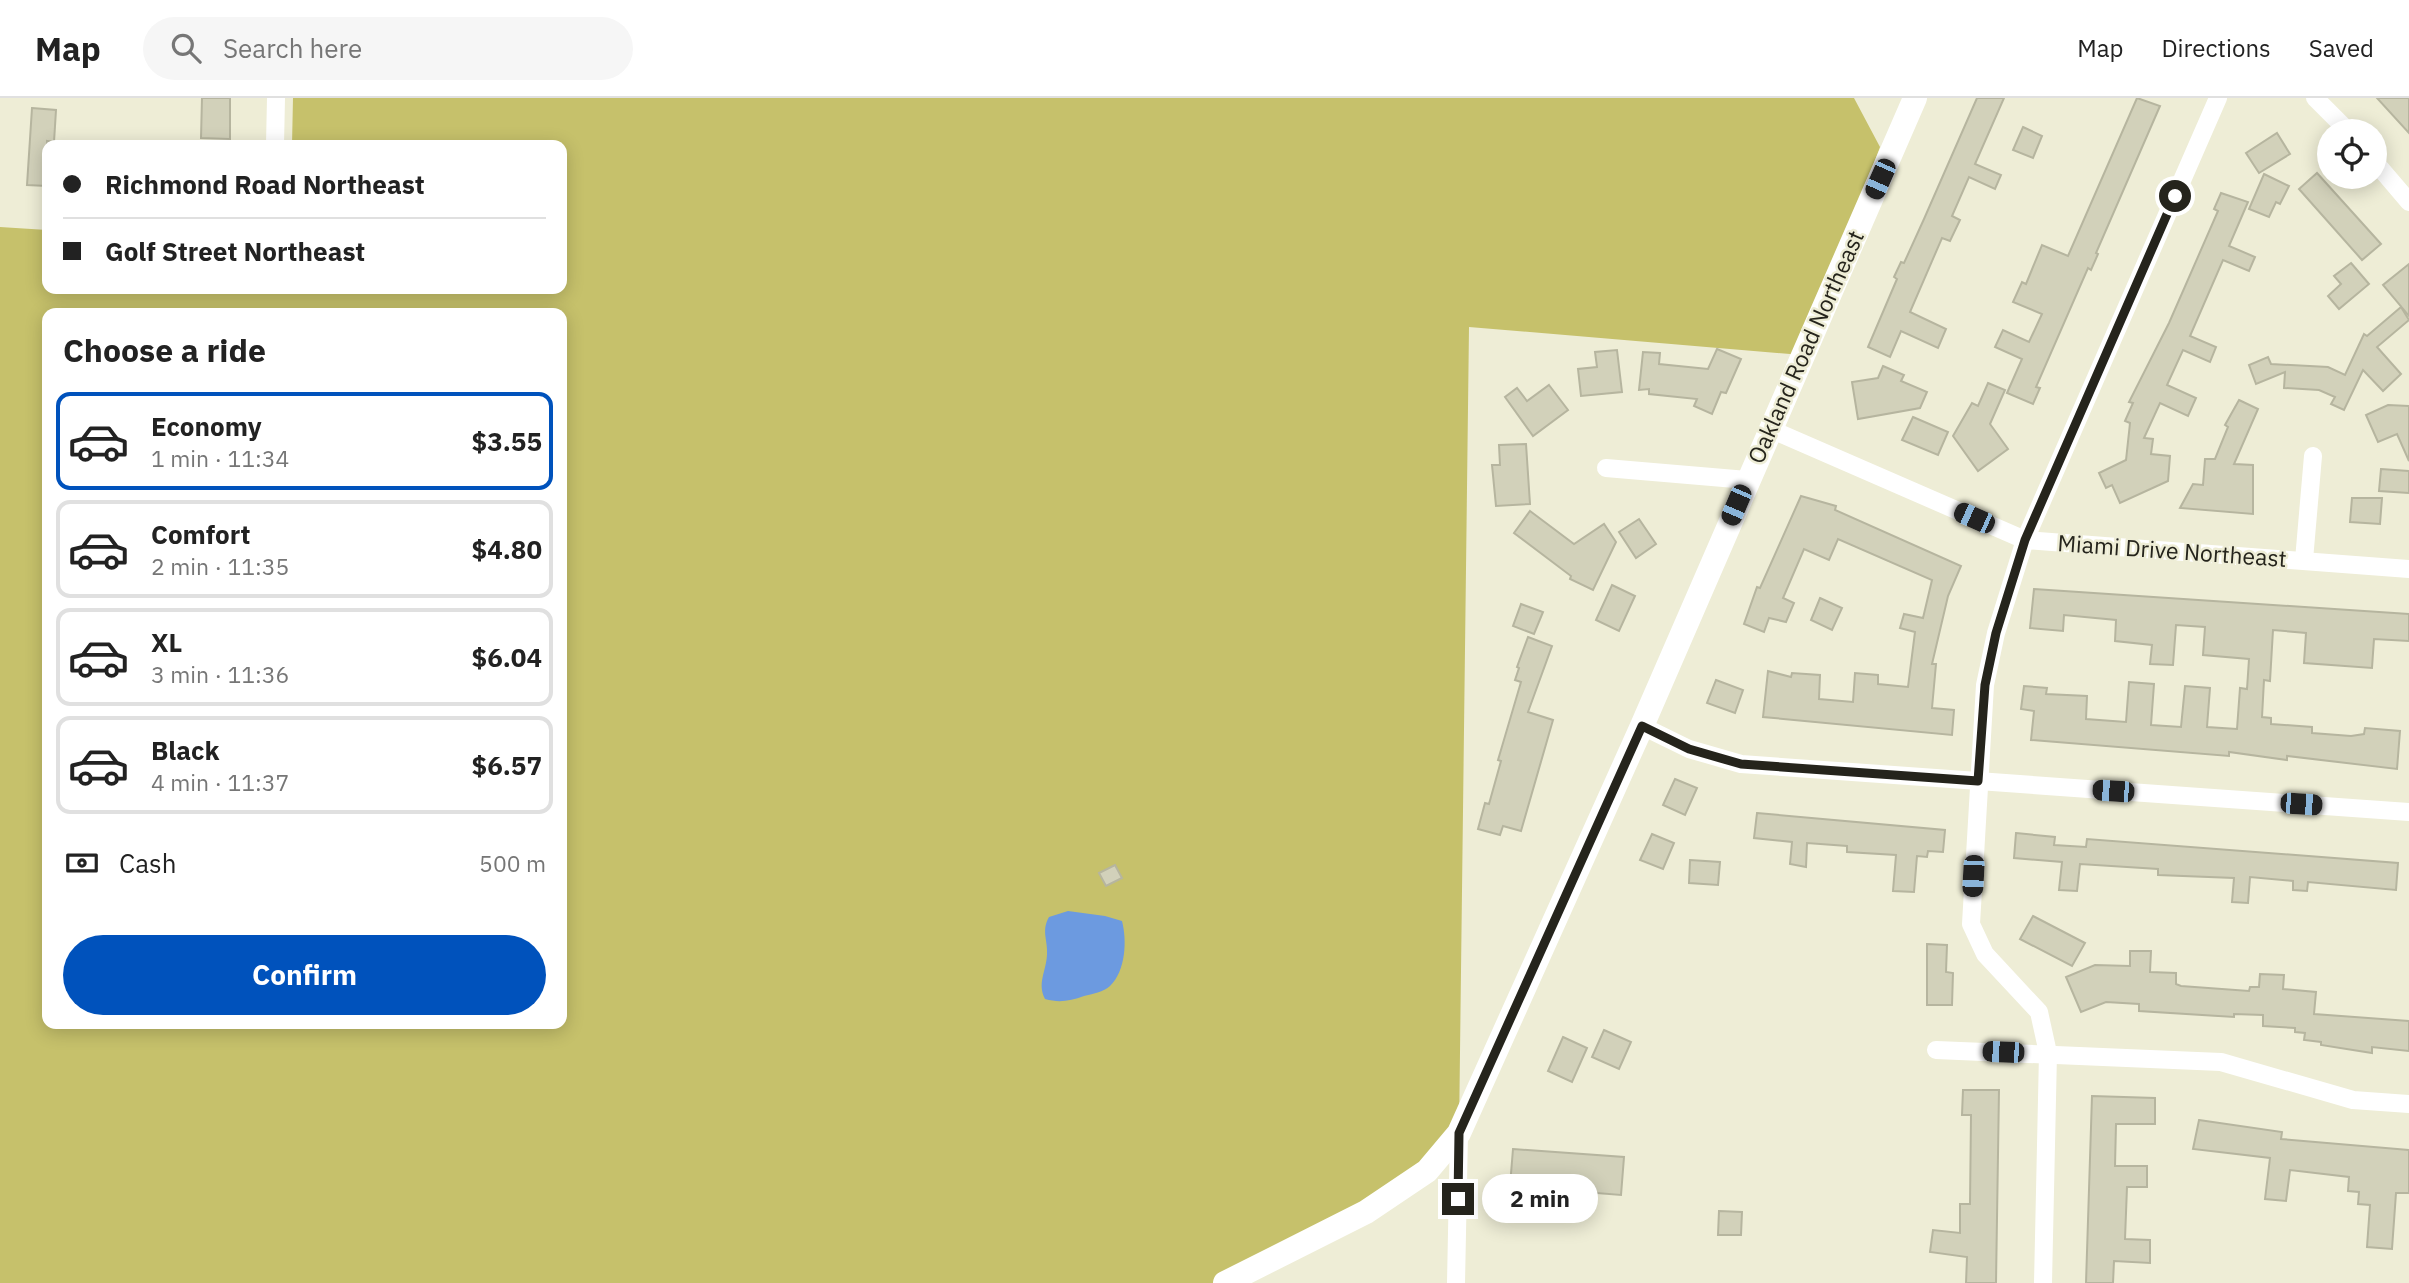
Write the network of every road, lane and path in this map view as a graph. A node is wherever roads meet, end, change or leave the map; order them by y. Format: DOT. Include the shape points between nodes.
graph roads {
  1 [pos="276,98"];
  2 [pos="1915,98"];
  3 [pos="2218,98"];
  4 [pos="2315,98"];
  5 [pos="2336,119"];
  6 [pos="275,140"];
  7 [pos="2387,176"];
  8 [pos="2409,202"];
  9 [pos="1770,429"];
  10 [pos="2314,456"];
  11 [pos="1606,468"];
  12 [pos="1746,480"];
  13 [pos="2025,540"];
  14 [pos="2304,560"];
  15 [pos="2409,569"];
  16 [pos="1642,726"];
  17 [pos="1978,781"];
  18 [pos="2409,812"];
  19 [pos="1936,1050"];
  20 [pos="2048,1053"];
  21 [pos="2409,1104"];
  22 [pos="1459,1133"];
  23 [pos="1225,1283"];
  24 [pos="1456,1283"];
  25 [pos="2043,1283"];
  1 -- 6 [label="street"];
  2 -- 9 [label="main road, Oakland Road Northeast"];
  3 -- 13 [label="street"];
  4 -- 5 [label="street"];
  7 -- 8 [label="street"];
  9 -- 12 [label="main road, Oakland Road Northeast"];
  9 -- 13 [label="street, Miami Drive Northeast"];
  10 -- 14 [label="street, Miami Drive Northeast"];
  11 -- 12 [label="street"];
  12 -- 16 [label="main road, Oakland Road Northeast"];
  13 -- 14 [label="street, Miami Drive Northeast"];
  13 -- 17 [label="street" via="1985,685"];
  14 -- 15 [label="street, Miami Drive Northeast"];
  16 -- 17 [label="street" via="1689,749 1741,764"];
  16 -- 22 [label="main road, Oakland Road Northeast"];
  17 -- 18 [label="street"];
  17 -- 20 [label="street" via="1971,924 1985,954 2039,1012"];
  19 -- 20 [label="street"];
  20 -- 21 [label="street" via="2221,1062 2353,1100"];
  20 -- 25 [label="street"];
  22 -- 23 [label="main road, Oakland Road Northeast" via="1427,1171 1366,1212"];
  22 -- 24 [label="street"];
}
